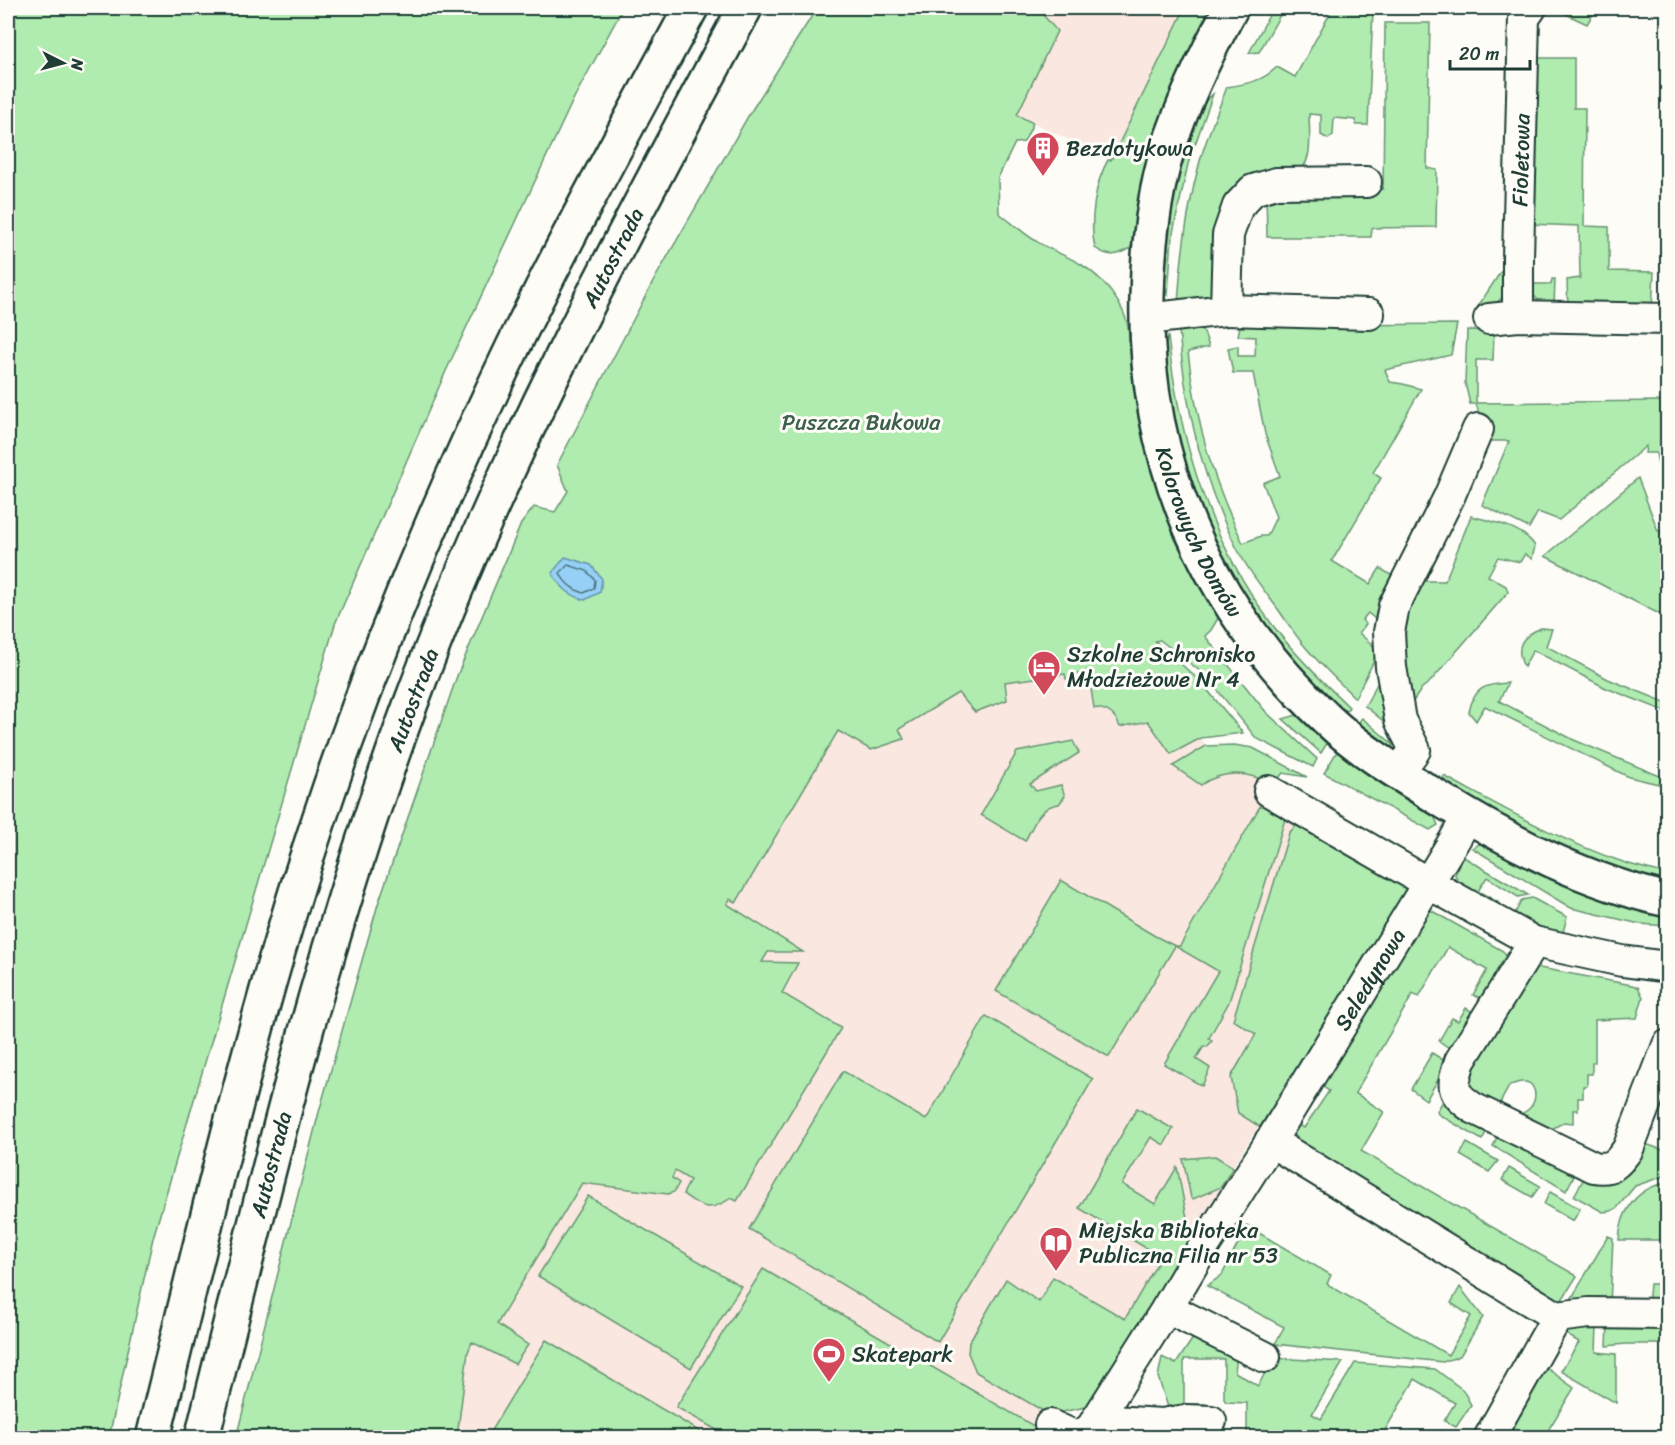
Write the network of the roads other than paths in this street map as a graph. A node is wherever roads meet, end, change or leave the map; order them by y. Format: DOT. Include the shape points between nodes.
graph roads {
  1 [pos="691,8"];
  2 [pos="745,8"];
  3 [pos="1231,8"];
  4 [pos="1531,8"];
  5 [pos="1366,183"];
  6 [pos="1226,310"];
  7 [pos="1369,314"];
  8 [pos="1518,316"];
  9 [pos="1147,319"];
  10 [pos="1489,319"];
  11 [pos="1668,319"];
  12 [pos="1478,429"];
  13 [pos="1398,773"];
  14 [pos="1269,791"];
  15 [pos="1468,816"];
  16 [pos="1428,883"];
  17 [pos="1668,900"];
  18 [pos="1534,942"];
  19 [pos="1668,967"];
  20 [pos="1668,1045"];
  21 [pos="1270,1142"];
  22 [pos="1167,1308"];
  23 [pos="1668,1314"];
  24 [pos="1557,1317"];
  25 [pos="1265,1357"];
  26 [pos="1211,1421"];
  27 [pos="1050,1425"];
  28 [pos="1173,1430"];
  29 [pos="1085,1432"];
  30 [pos="153,1437"];
  31 [pos="202,1437"];
  32 [pos="1489,1437"];
  1 -- 30 [label="main road" via="536,300 481,415 365,690 281,941 231,1122"];
  2 -- 31 [label="main road, Autostrada" via="629,223 523,435 412,700 347,888 297,1056"];
  3 -- 9 [label="main road, Kolorowych Domów" via="1186,101 1167,153 1150,240"];
  4 -- 8 [label="street, Fioletowa" via="1524,18"];
  5 -- 6 [label="street" via="1276,183 1253,190 1238,206 1228,235"];
  6 -- 7 [label="street"];
  6 -- 9 [label="street"];
  8 -- 10 [label="street"];
  8 -- 11 [label="street"];
  9 -- 13 [label="main road, Kolorowych Domów" via="1153,405 1162,447 1184,514 1211,572 1248,631 1298,691 1341,732"];
  12 -- 13 [label="street" via="1394,606 1389,632 1391,667 1400,720 1415,750"];
  13 -- 15 [label="main road, Kolorowych Domów"];
  14 -- 16 [label="street"];
  15 -- 16 [label="street, Seledynowa"];
  15 -- 17 [label="main road, Kolorowych Domów" via="1572,869"];
  16 -- 18 [label="street"];
  16 -- 21 [label="street, Seledynowa"];
  18 -- 19 [label="street"];
  18 -- 20 [label="street" via="1460,1061 1454,1078 1454,1091 1460,1100 1594,1167 1607,1169 1628,1149"];
  21 -- 22 [label="street, Seledynowa"];
  21 -- 24 [label="street"];
  22 -- 25 [label="street"];
  22 -- 29 [label="street, Seledynowa"];
  23 -- 24 [label="street" via="1589,1313"];
  24 -- 32 [label="street"];
  26 -- 28 [label="street" via="1186,1420"];
  27 -- 29 [label="street" via="1070,1434"];
  28 -- 29 [label="street"];
}
